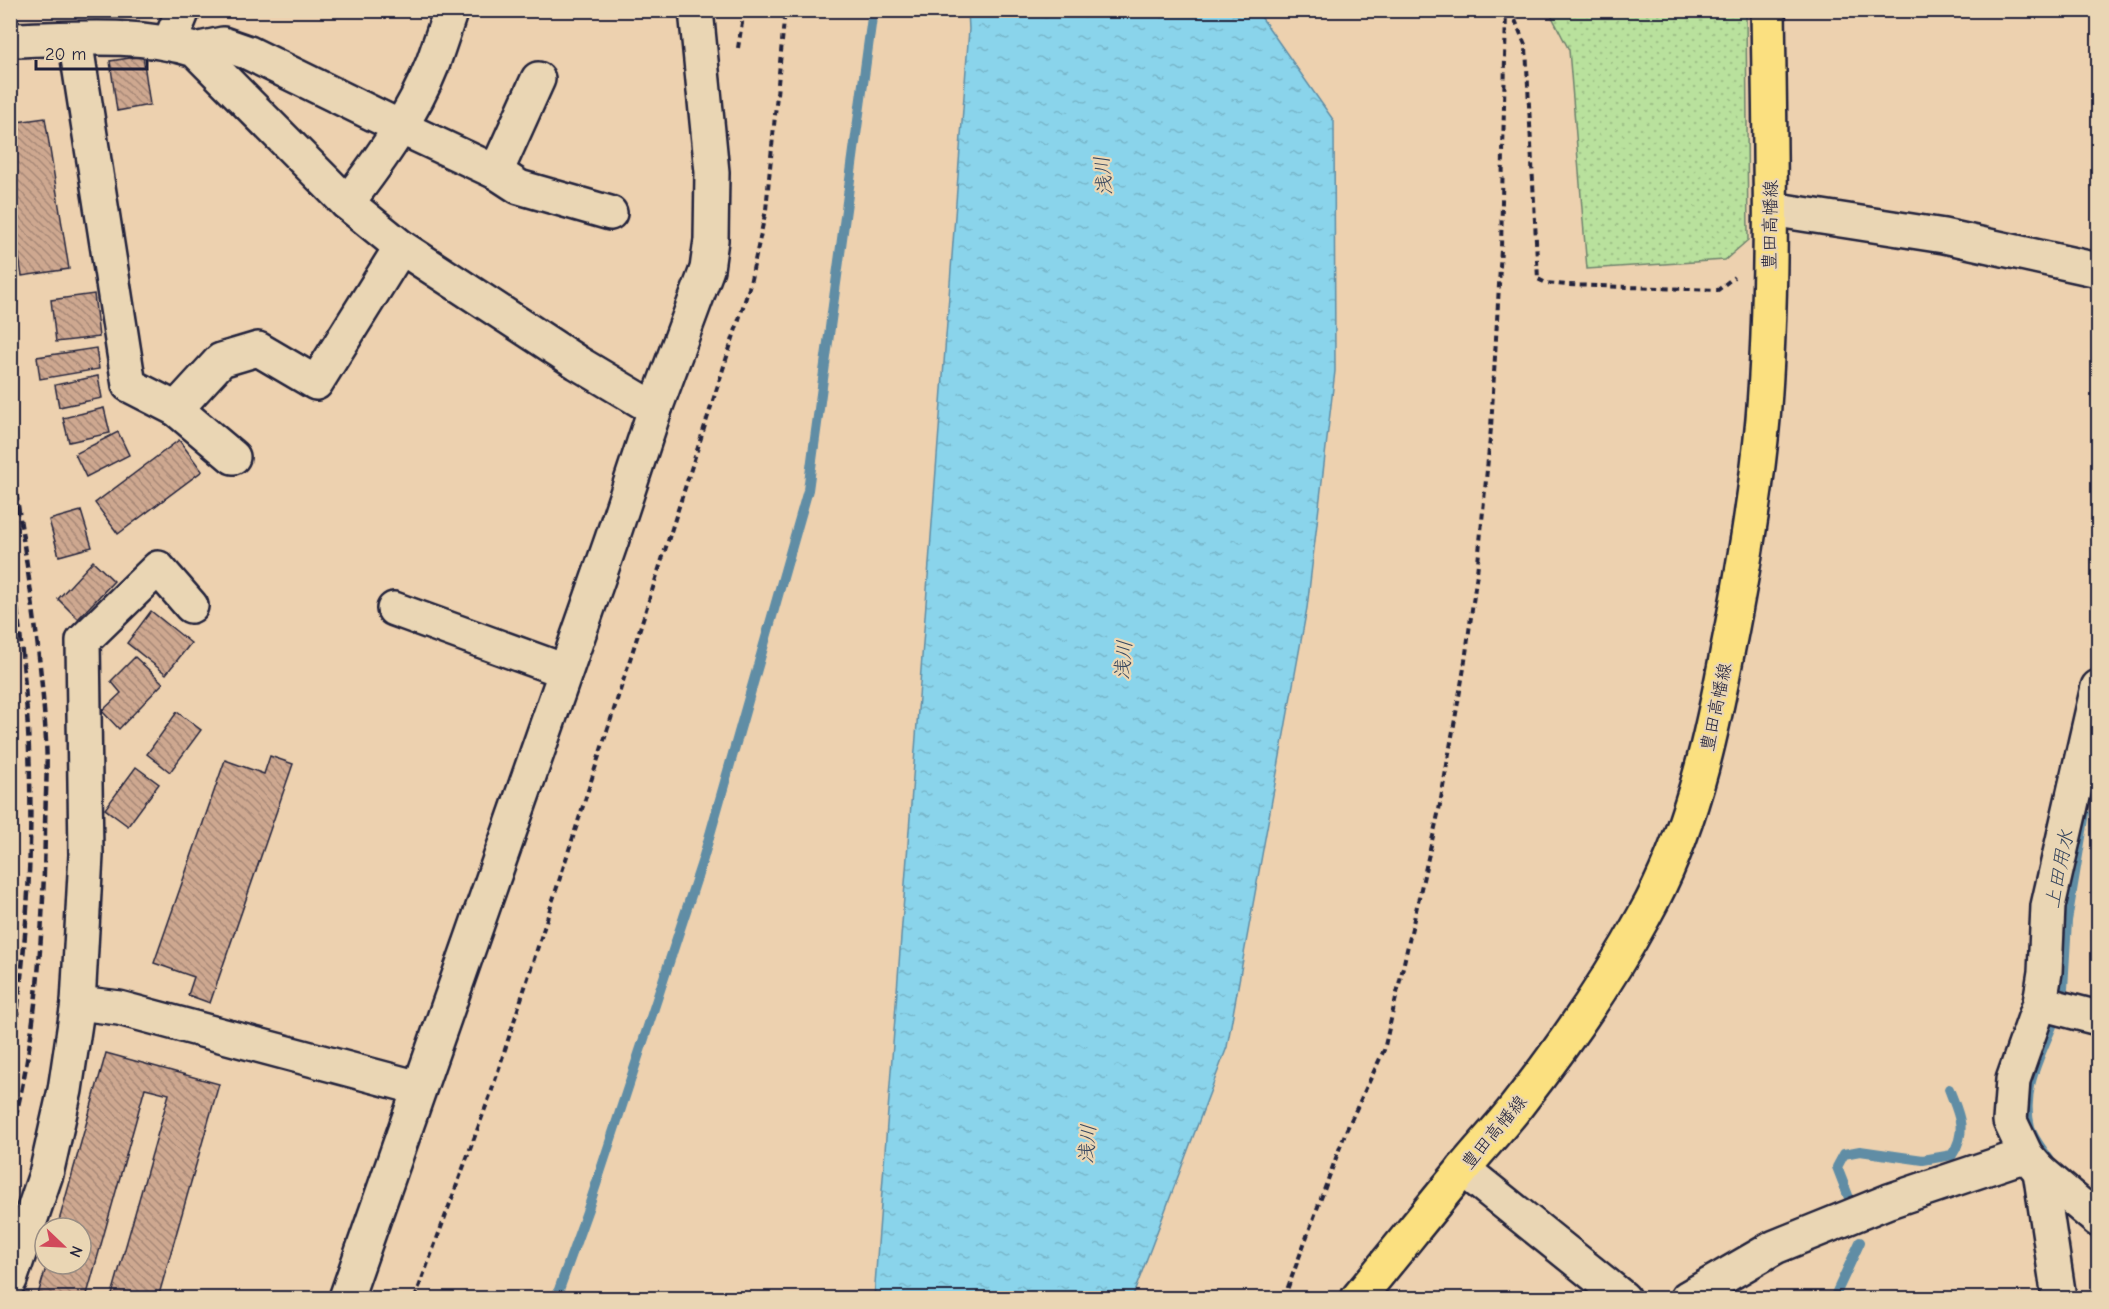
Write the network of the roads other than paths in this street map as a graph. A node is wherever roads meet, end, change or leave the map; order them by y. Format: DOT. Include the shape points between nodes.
graph roads {
  1 [pos="183,10"];
  2 [pos="451,10"];
  3 [pos="696,10"];
  4 [pos="1768,10"];
  5 [pos="114,24"];
  6 [pos="75,39"];
  7 [pos="10,40"];
  8 [pos="182,46"];
  9 [pos="538,79"];
  10 [pos="400,128"];
  11 [pos="496,172"];
  12 [pos="346,203"];
  13 [pos="1771,208"];
  14 [pos="610,213"];
  15 [pos="401,247"];
  16 [pos="2098,270"];
  17 [pos="176,409"];
  18 [pos="655,409"];
  19 [pos="233,457"];
  20 [pos="191,606"];
  21 [pos="394,609"];
  22 [pos="565,671"];
  23 [pos="2098,687"];
  24 [pos="78,1003"];
  25 [pos="2040,1003"];
  26 [pos="2098,1018"];
  27 [pos="419,1088"];
  28 [pos="2033,1163"];
  29 [pos="1463,1169"];
  30 [pos="2098,1220"];
  31 [pos="10,1280"];
  32 [pos="346,1299"];
  33 [pos="1358,1299"];
  34 [pos="1623,1299"];
  35 [pos="1687,1299"];
  36 [pos="2059,1299"];
  1 -- 8 [label="street"];
  2 -- 10 [label="street" via="432,64"];
  3 -- 18 [label="street" via="712,172 711,240 708,269"];
  4 -- 13 [label="main road, 豊田高幡線"];
  5 -- 6 [label="street"];
  5 -- 8 [label="street"];
  6 -- 7 [label="street"];
  6 -- 17 [label="street" via="129,385"];
  8 -- 10 [label="street" via="224,44 249,53"];
  8 -- 12 [label="street"];
  9 -- 11 [label="street"];
  10 -- 11 [label="street"];
  10 -- 12 [label="street"];
  11 -- 14 [label="street" via="519,187"];
  12 -- 15 [label="street"];
  13 -- 16 [label="street" via="1944,236"];
  13 -- 29 [label="main road, 豊田高幡線" via="1763,418 1752,509 1719,698 1700,777 1662,879 1608,978 1518,1106"];
  15 -- 17 [label="street" via="315,383 258,348 221,360"];
  15 -- 18 [label="street"];
  17 -- 19 [label="street"];
  18 -- 22 [label="street"];
  20 -- 24 [label="street" via="158,568 83,641 86,855"];
  21 -- 22 [label="street"];
  22 -- 27 [label="street"];
  23 -- 25 [label="street" via="2048,906"];
  24 -- 27 [label="street" via="119,1008"];
  24 -- 31 [label="street" via="65,1090 46,1174"];
  25 -- 26 [label="street"];
  25 -- 28 [label="street" via="2013,1080 2010,1121"];
  27 -- 32 [label="street"];
  28 -- 30 [label="street"];
  28 -- 35 [label="street" via="1888,1201 1775,1246"];
  28 -- 36 [label="street"];
  29 -- 33 [label="main road, 豊田高幡線"];
  29 -- 34 [label="street"];
}
